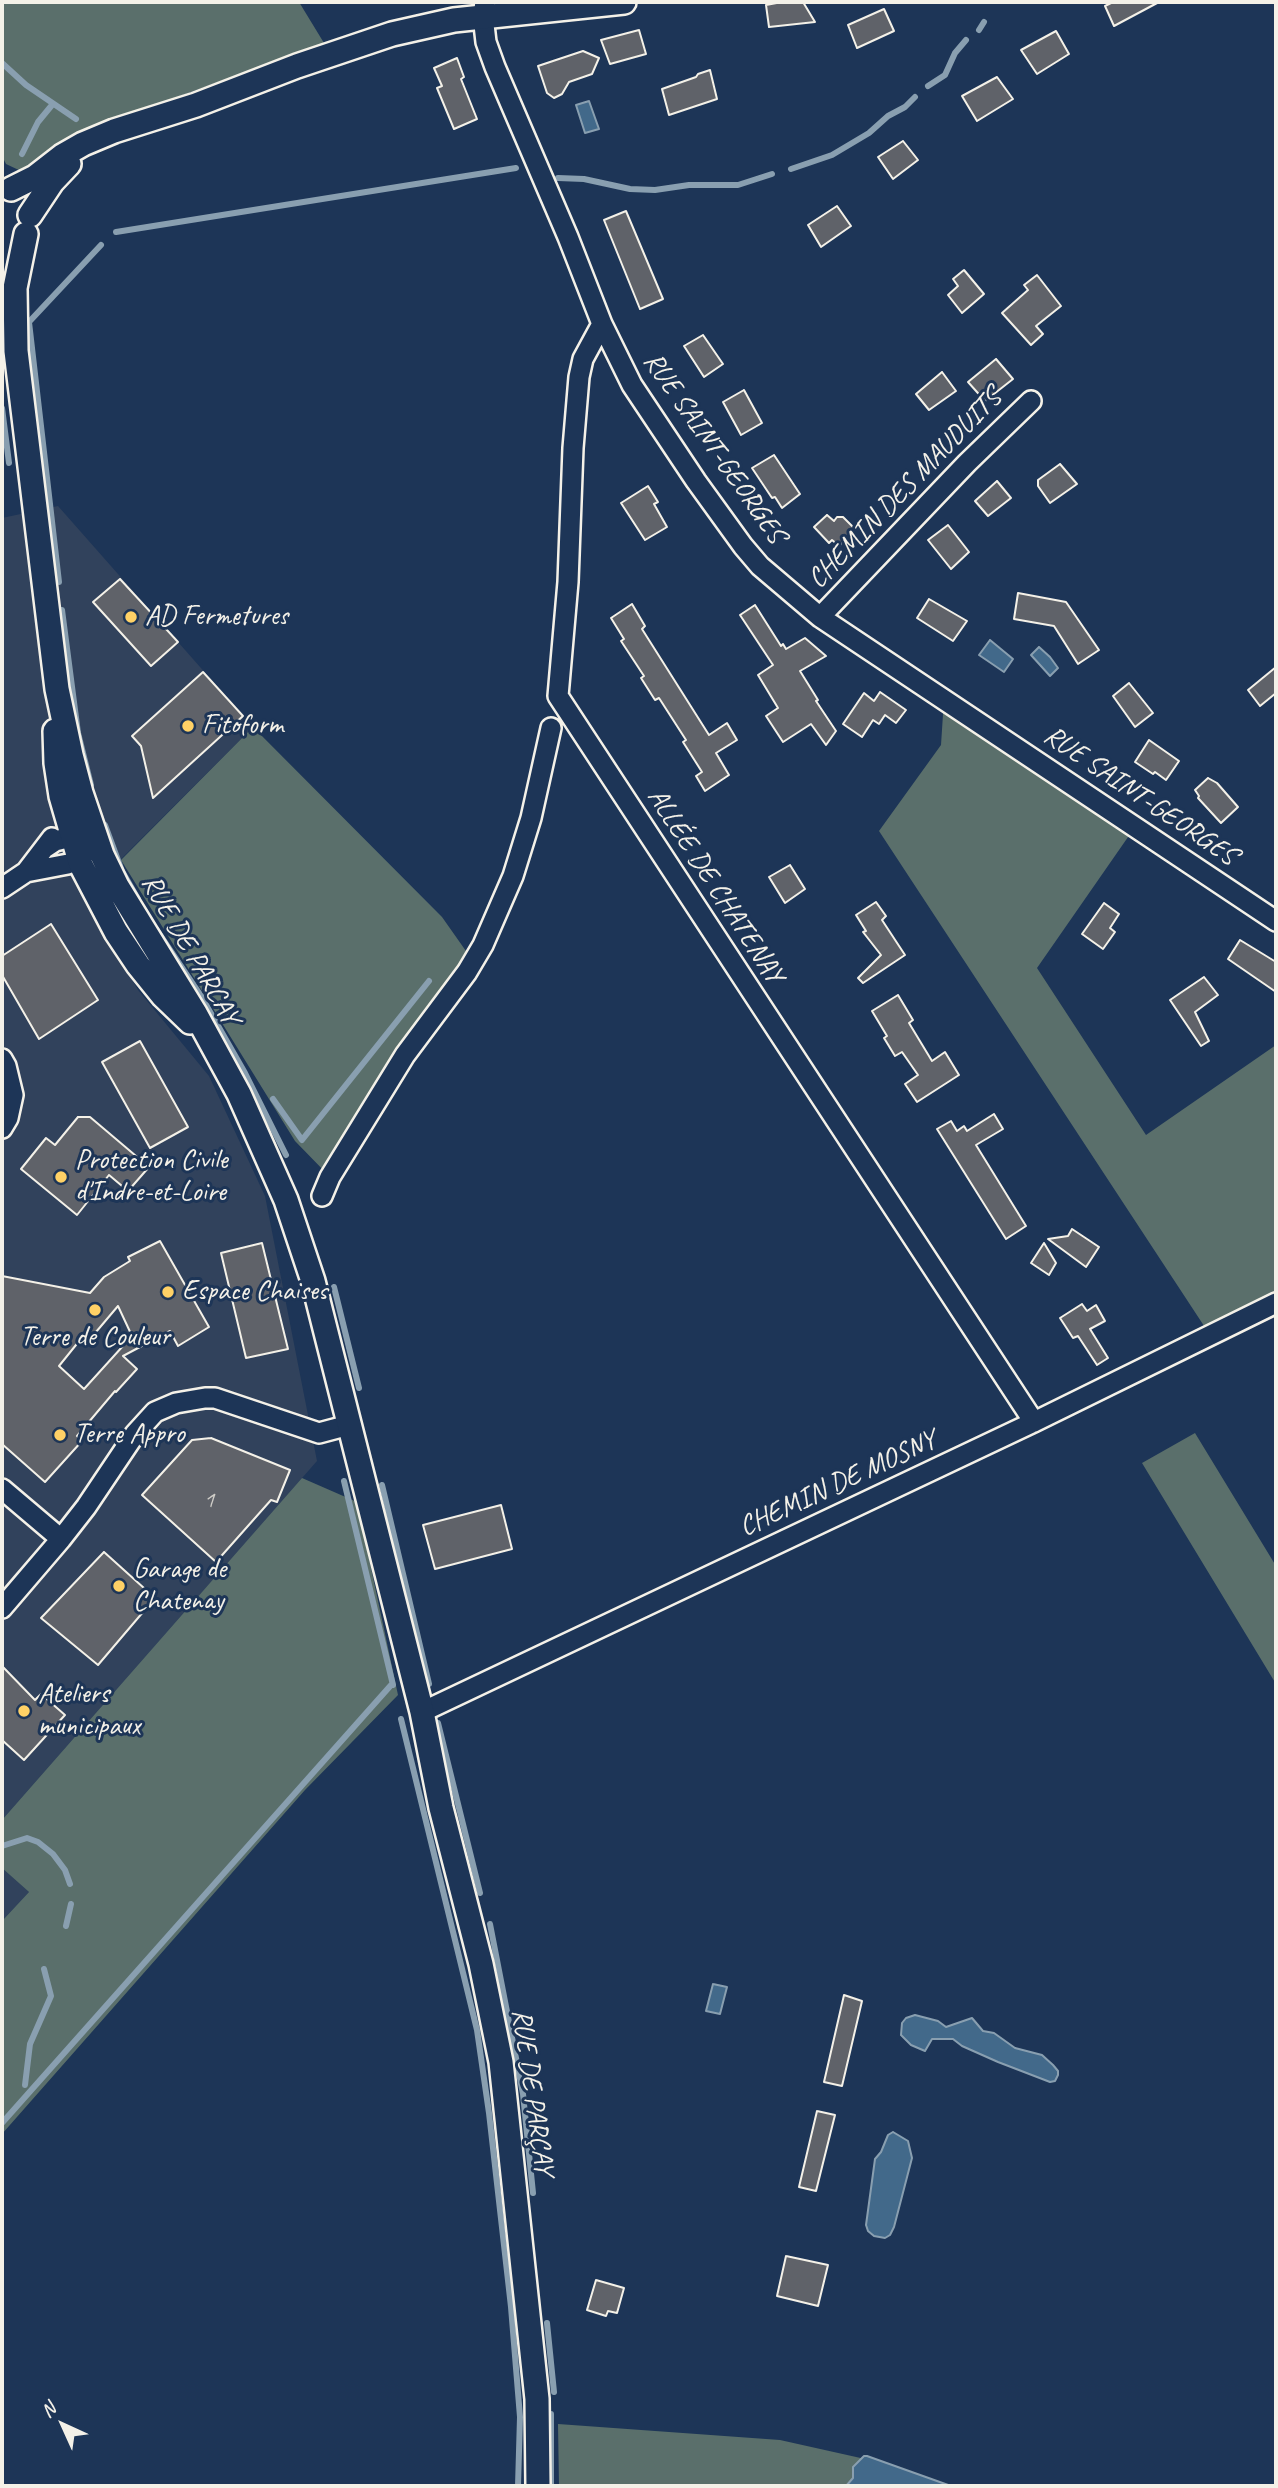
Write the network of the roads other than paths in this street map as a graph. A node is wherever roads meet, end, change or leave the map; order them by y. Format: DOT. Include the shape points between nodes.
graph roads {
  1 [pos="624,2"];
  2 [pos="484,9"];
  3 [pos="114,131"];
  4 [pos="5,186"];
  5 [pos="28,225"];
  6 [pos="2,252"];
  7 [pos="2,289"];
  8 [pos="602,324"];
  9 [pos="16,351"];
  10 [pos="1031,401"];
  11 [pos="820,617"];
  12 [pos="57,689"];
  13 [pos="558,696"];
  14 [pos="63,804"];
  15 [pos="88,816"];
  16 [pos="46,847"];
  17 [pos="77,853"];
  18 [pos="26,872"];
  19 [pos="2,888"];
  20 [pos="1276,921"];
  21 [pos="156,952"];
  22 [pos="214,1051"];
  23 [pos="2,1059"];
  24 [pos="2,1128"];
  25 [pos="323,1196"];
  26 [pos="1276,1304"];
  27 [pos="1034,1422"];
  28 [pos="349,1426"];
  29 [pos="2,1489"];
  30 [pos="61,1539"];
  31 [pos="2,1608"];
  32 [pos="422,1712"];
  33 [pos="538,2486"];
  1 -- 2 [label="street"];
  2 -- 3 [label="street" via="392,34"];
  2 -- 8 [label="street, RUE SAINT-GEORGES" via="486,41 495,67"];
  3 -- 4 [label="street" via="62,156 35,177"];
  3 -- 5 [label="street" via="62,170"];
  4 -- 5 [label="street" via="24,199"];
  5 -- 6 [label="street" via="20,243"];
  5 -- 9 [label="street, RUE DE PARCAY" via="15,288"];
  7 -- 9 [label="street, RUE DE PARCAY"];
  8 -- 11 [label="street, RUE SAINT-GEORGES" via="632,385 723,522 760,566"];
  8 -- 13 [label="street" via="579,377"];
  9 -- 12 [label="street, RUE DE PARCAY"];
  10 -- 11 [label="street, CHEMIN DES MAUDUITS"];
  11 -- 20 [label="street, RUE SAINT-GEORGES"];
  12 -- 14 [label="street, RUE DE PARCAY" via="56,763"];
  12 -- 15 [label="street, RUE DE PARCAY"];
  13 -- 25 [label="street" via="531,818 513,876 483,945 405,1055 330,1177"];
  13 -- 27 [label="street, ALLÉE DE CHATENAY"];
  14 -- 16 [label="street" via="60,823"];
  14 -- 17 [label="street, RUE DE PARCAY"];
  15 -- 17 [label="street"];
  15 -- 21 [label="street, RUE DE PARCAY" via="117,886"];
  16 -- 17 [label="street"];
  16 -- 18 [label="street"];
  17 -- 18 [label="street"];
  17 -- 21 [label="street" via="94,853 120,907"];
  17 -- 22 [label="street, RUE DE PARCAY" via="116,932 138,965"];
  18 -- 19 [label="street"];
  21 -- 22 [label="street, RUE DE PARCAY"];
  22 -- 28 [label="street, RUE DE PARÇAY" via="263,1146 300,1240"];
  23 -- 24 [label="street" via="13,1095"];
  26 -- 27 [label="street, CHEMIN DE MOSNY"];
  27 -- 32 [label="street, CHEMIN DE MOSNY"];
  28 -- 30 [label="street" via="319,1433 215,1398 176,1403 146,1420"];
  28 -- 32 [label="street, RUE DE PARÇAY"];
  29 -- 30 [label="street"];
  30 -- 31 [label="street"];
  32 -- 33 [label="street, RUE DE PARÇAY" via="501,2062 537,2399"];
}
